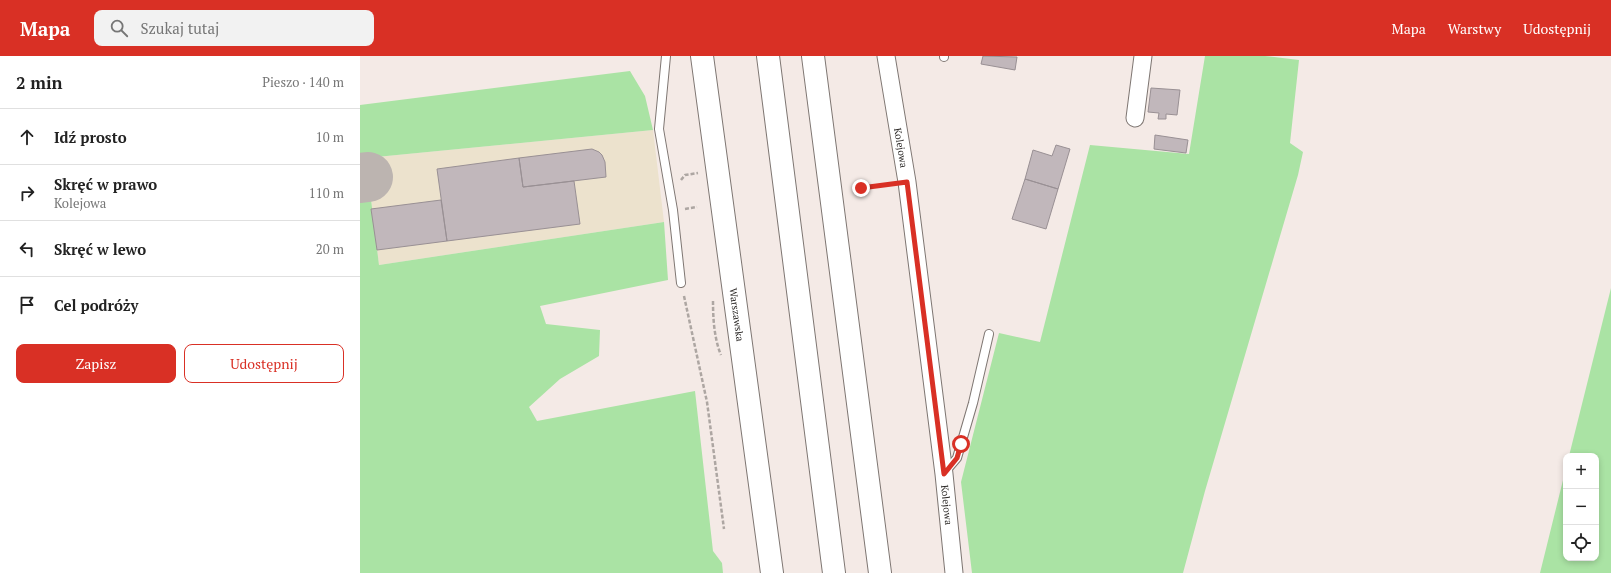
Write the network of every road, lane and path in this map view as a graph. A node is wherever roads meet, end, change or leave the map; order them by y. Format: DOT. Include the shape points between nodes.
graph roads {
  1 [pos="666,56"];
  2 [pos="702,56"];
  3 [pos="768,56"];
  4 [pos="813,56"];
  5 [pos="886,56"];
  6 [pos="1142,56"];
  7 [pos="1135,118"];
  8 [pos="702,173"];
  9 [pos="907,182"];
  10 [pos="861,188"];
  11 [pos="670,196"];
  12 [pos="681,283"];
  13 [pos="988,334"];
  14 [pos="944,474"];
  15 [pos="724,529"];
  16 [pos="772,573"];
  17 [pos="834,573"];
  18 [pos="880,573"];
  19 [pos="954,573"];
  1 -- 11 [label="lane" via="659,129"];
  2 -- 16 [label="main road, Warszawska"];
  3 -- 17 [label="main road"];
  4 -- 18 [label="main road"];
  5 -- 9 [label="street, Kolejowa"];
  6 -- 7 [label="street"];
  8 -- 11 [label="path" via="685,175"];
  9 -- 10 [label="path"];
  9 -- 14 [label="street, Kolejowa"];
  11 -- 12 [label="lane"];
  12 -- 15 [label="path" via="708,402"];
  13 -- 14 [label="lane" via="973,403 957,458"];
  14 -- 19 [label="street, Kolejowa"];
}
